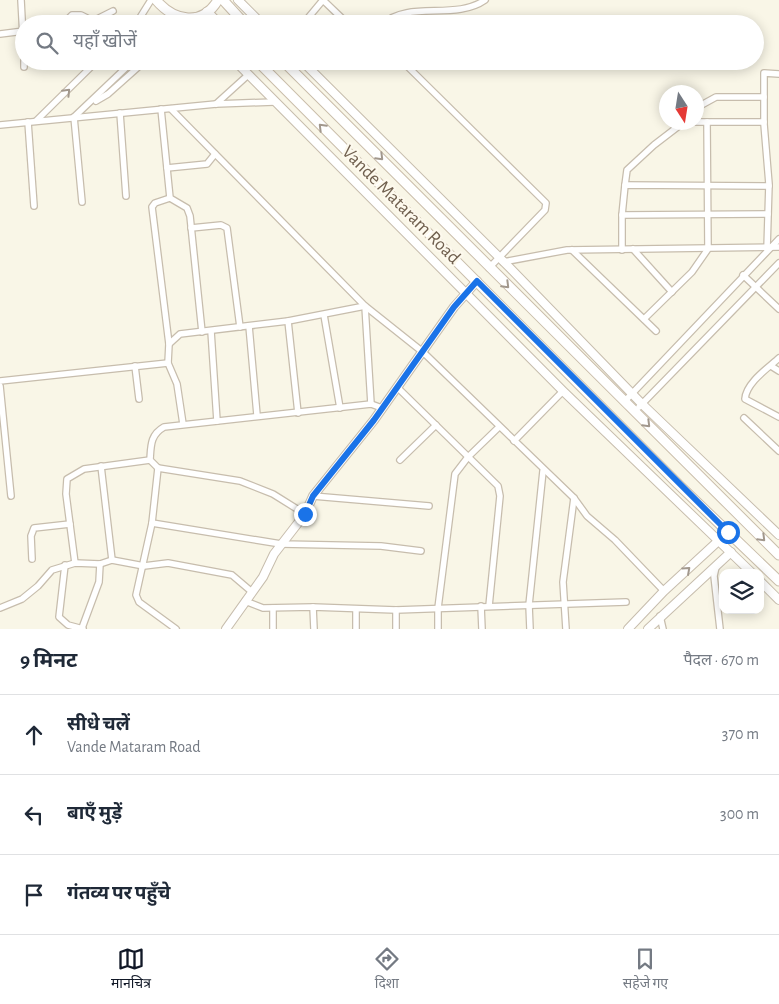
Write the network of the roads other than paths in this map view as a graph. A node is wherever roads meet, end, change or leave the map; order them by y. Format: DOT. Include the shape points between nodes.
graph roads {
  1 [pos="21,0"];
  2 [pos="151,0"];
  3 [pos="156,0"];
  4 [pos="218,0"];
  5 [pos="223,0"];
  6 [pos="238,0"];
  7 [pos="323,0"];
  8 [pos="485,0"];
  9 [pos="113,11"];
  10 [pos="207,12"];
  11 [pos="22,15"];
  12 [pos="106,15"];
  13 [pos="142,15"];
  14 [pos="169,15"];
  15 [pos="203,15"];
  16 [pos="210,15"];
  17 [pos="237,15"];
  18 [pos="253,15"];
  19 [pos="310,15"];
  20 [pos="339,15"];
  21 [pos="394,15"];
  22 [pos="15,31"];
  23 [pos="0,34"];
  24 [pos="88,70"];
  25 [pos="124,70"];
  26 [pos="135,70"];
  27 [pos="243,70"];
  28 [pos="266,70"];
  29 [pos="292,70"];
  30 [pos="311,70"];
  31 [pos="411,70"];
  32 [pos="779,74"];
  33 [pos="248,75"];
  34 [pos="764,97"];
  35 [pos="274,102"];
  36 [pos="216,104"];
  37 [pos="704,104"];
  38 [pos="88,106"];
  39 [pos="161,109"];
  40 [pos="170,109"];
  41 [pos="120,113"];
  42 [pos="74,117"];
  43 [pos="28,122"];
  44 [pos="36,122"];
  45 [pos="704,122"];
  46 [pos="708,122"];
  47 [pos="764,122"];
  48 [pos="0,125"];
  49 [pos="674,130"];
  50 [pos="215,154"];
  51 [pos="167,168"];
  52 [pos="625,185"];
  53 [pos="707,185"];
  54 [pos="769,186"];
  55 [pos="126,196"];
  56 [pos="170,198"];
  57 [pos="82,202"];
  58 [pos="34,206"];
  59 [pos="707,214"];
  60 [pos="768,214"];
  61 [pos="622,216"];
  62 [pos="191,228"];
  63 [pos="779,239"];
  64 [pos="779,248"];
  65 [pos="633,249"];
  66 [pos="708,249"];
  67 [pos="767,249"];
  68 [pos="572,250"];
  69 [pos="622,250"];
  70 [pos="500,260"];
  71 [pos="779,263"];
  72 [pos="489,268"];
  73 [pos="743,275"];
  74 [pos="477,281"];
  75 [pos="756,287"];
  76 [pos="466,291"];
  77 [pos="672,292"];
  78 [pos="365,306"];
  79 [pos="779,309"];
  80 [pos="324,315"];
  81 [pos="644,319"];
  82 [pos="288,321"];
  83 [pos="249,326"];
  84 [pos="240,327"];
  85 [pos="211,331"];
  86 [pos="656,331"];
  87 [pos="202,332"];
  88 [pos="169,344"];
  89 [pos="424,352"];
  90 [pos="779,358"];
  91 [pos="168,363"];
  92 [pos="135,366"];
  93 [pos="771,366"];
  94 [pos="779,371"];
  95 [pos="0,381"];
  96 [pos="0,386"];
  97 [pos="398,388"];
  98 [pos="563,391"];
  99 [pos="632,393"];
  100 [pos="139,399"];
  101 [pos="624,402"];
  102 [pos="372,404"];
  103 [pos="642,404"];
  104 [pos="340,408"];
  105 [pos="382,408"];
  106 [pos="634,412"];
  107 [pos="298,413"];
  108 [pos="257,416"];
  109 [pos="779,417"];
  110 [pos="744,418"];
  111 [pos="217,420"];
  112 [pos="2,424"];
  113 [pos="182,424"];
  114 [pos="436,425"];
  115 [pos="499,427"];
  116 [pos="514,442"];
  117 [pos="779,451"];
  118 [pos="468,457"];
  119 [pos="150,460"];
  120 [pos="400,460"];
  121 [pos="101,466"];
  122 [pos="158,468"];
  123 [pos="543,470"];
  124 [pos="11,496"];
  125 [pos="313,496"];
  126 [pos="574,498"];
  127 [pos="429,506"];
  128 [pos="305,514"];
  129 [pos="152,523"];
  130 [pos="70,524"];
  131 [pos="728,532"];
  132 [pos="779,535"];
  133 [pos="719,540"];
  134 [pos="281,544"];
  135 [pos="421,551"];
  136 [pos="731,552"];
  137 [pos="779,555"];
  138 [pos="32,559"];
  139 [pos="112,560"];
  140 [pos="75,563"];
  141 [pos="100,564"];
  142 [pos="716,564"];
  143 [pos="65,565"];
  144 [pos="144,566"];
  145 [pos="748,569"];
  146 [pos="779,581"];
  147 [pos="764,585"];
  148 [pos="664,591"];
  149 [pos="252,592"];
  150 [pos="779,600"];
  151 [pos="245,601"];
  152 [pos="626,602"];
  153 [pos="529,605"];
  154 [pos="563,605"];
  155 [pos="482,606"];
  156 [pos="489,606"];
  157 [pos="313,607"];
  158 [pos="0,608"];
  159 [pos="273,608"];
  160 [pos="356,608"];
  161 [pos="438,608"];
  162 [pos="396,610"];
  163 [pos="660,616"];
  164 [pos="67,627"];
  165 [pos="83,629"];
  166 [pos="176,629"];
  167 [pos="226,629"];
  168 [pos="273,629"];
  169 [pos="314,629"];
  170 [pos="356,629"];
  171 [pos="396,629"];
  172 [pos="438,629"];
  173 [pos="482,629"];
  174 [pos="530,629"];
  175 [pos="566,629"];
  176 [pos="628,629"];
  177 [pos="648,629"];
  178 [pos="663,629"];
  179 [pos="720,629"];
  1 -- 11 [label="street"];
  2 -- 13 [label="street"];
  3 -- 14 [label="main road"];
  4 -- 10 [label="main road"];
  5 -- 17 [label="main road"];
  6 -- 18 [label="street"];
  7 -- 19 [label="street"];
  7 -- 20 [label="street"];
  8 -- 21 [label="street" via="474,7 403,11"];
  9 -- 12 [label="street"];
  10 -- 15 [label="main road"];
  10 -- 16 [label="main road"];
  22 -- 23 [label="street"];
  44 -- 24 [label="street, one-way"];
  25 -- 38 [label="street"];
  26 -- 38 [label="street" via="108,94"];
  27 -- 33 [label="street"];
  74 -- 28 [label="main road, Vande Mataram Road, one-way"];
  29 -- 72 [label="main road, Vande Mataram Road, one-way"];
  30 -- 70 [label="street"];
  31 -- 70 [label="street" via="546,204 545,210"];
  32 -- 34 [label="street" via="764,74"];
  33 -- 35 [label="street"];
  33 -- 36 [label="street"];
  34 -- 37 [label="street" via="716,97"];
  34 -- 47 [label="street"];
  35 -- 36 [label="street"];
  35 -- 76 [label="street"];
  36 -- 40 [label="street"];
  38 -- 42 [label="street"];
  39 -- 40 [label="street"];
  39 -- 41 [label="street"];
  39 -- 51 [label="street"];
  40 -- 50 [label="street"];
  41 -- 42 [label="street"];
  41 -- 55 [label="street"];
  42 -- 44 [label="street"];
  42 -- 57 [label="street"];
  43 -- 44 [label="street"];
  43 -- 48 [label="street"];
  43 -- 58 [label="street"];
  45 -- 46 [label="street"];
  46 -- 47 [label="street"];
  46 -- 53 [label="street"];
  47 -- 54 [label="street"];
  49 -- 52 [label="street" via="627,170"];
  50 -- 51 [label="street" via="206,164"];
  50 -- 78 [label="street"];
  51 -- 56 [label="street"];
  52 -- 53 [label="street"];
  52 -- 61 [label="street"];
  53 -- 54 [label="street"];
  53 -- 59 [label="street"];
  54 -- 60 [label="street"];
  56 -- 62 [label="street" via="187,208"];
  56 -- 88 [label="street" via="152,207"];
  59 -- 60 [label="street"];
  59 -- 61 [label="street"];
  59 -- 66 [label="street"];
  60 -- 67 [label="street"];
  61 -- 69 [label="street"];
  62 -- 84 [label="street" via="221,225 226,228"];
  62 -- 87 [label="street"];
  63 -- 67 [label="street"];
  64 -- 67 [label="street"];
  65 -- 66 [label="street"];
  65 -- 69 [label="street"];
  65 -- 77 [label="street"];
  66 -- 67 [label="street"];
  66 -- 77 [label="street"];
  67 -- 73 [label="street"];
  68 -- 69 [label="street"];
  68 -- 70 [label="street"];
  68 -- 81 [label="street"];
  70 -- 72 [label="street"];
  70 -- 99 [label="street"];
  71 -- 75 [label="street"];
  72 -- 101 [label="main road, Vande Mataram Road, one-way"];
  73 -- 75 [label="street"];
  73 -- 99 [label="street"];
  74 -- 76 [label="street"];
  74 -- 131 [label="main road, Vande Mataram Road"];
  75 -- 79 [label="street"];
  75 -- 103 [label="street"];
  76 -- 89 [label="street"];
  76 -- 98 [label="street"];
  77 -- 81 [label="street"];
  78 -- 80 [label="street"];
  78 -- 89 [label="street"];
  78 -- 102 [label="street"];
  80 -- 82 [label="street"];
  80 -- 104 [label="street"];
  81 -- 86 [label="street"];
  82 -- 83 [label="street"];
  82 -- 107 [label="street"];
  83 -- 84 [label="street"];
  83 -- 108 [label="street"];
  84 -- 85 [label="street"];
  85 -- 87 [label="street"];
  85 -- 111 [label="street"];
  87 -- 88 [label="street" via="180,334"];
  88 -- 91 [label="street"];
  89 -- 97 [label="street"];
  89 -- 115 [label="street"];
  90 -- 93 [label="street"];
  91 -- 92 [label="street"];
  91 -- 113 [label="street" via="177,384"];
  92 -- 95 [label="street"];
  92 -- 100 [label="street"];
  93 -- 94 [label="street"];
  93 -- 109 [label="street" via="746,392 745,399"];
  96 -- 112 [label="street"];
  97 -- 105 [label="street"];
  97 -- 114 [label="street"];
  98 -- 116 [label="street"];
  98 -- 133 [label="street"];
  99 -- 101 [label="street"];
  99 -- 103 [label="street"];
  101 -- 106 [label="main road, Vande Mataram Road"];
  102 -- 104 [label="street"];
  102 -- 105 [label="street"];
  103 -- 106 [label="street"];
  103 -- 132 [label="street"];
  104 -- 107 [label="street"];
  105 -- 125 [label="street"];
  106 -- 137 [label="main road, Vande Mataram Road, one-way"];
  107 -- 108 [label="street"];
  108 -- 111 [label="street"];
  110 -- 117 [label="street"];
  111 -- 113 [label="street"];
  112 -- 124 [label="street"];
  113 -- 119 [label="street" via="164,427 154,434"];
  114 -- 118 [label="street"];
  114 -- 120 [label="street"];
  115 -- 116 [label="street"];
  115 -- 118 [label="street"];
  116 -- 123 [label="street"];
  118 -- 156 [label="street" via="494,482 500,496"];
  118 -- 161 [label="street" via="454,481"];
  119 -- 121 [label="street"];
  119 -- 122 [label="street"];
  121 -- 130 [label="street" via="79,471 67,479"];
  121 -- 139 [label="street"];
  122 -- 128 [label="street" via="240,481 273,494"];
  122 -- 129 [label="street"];
  123 -- 126 [label="street"];
  123 -- 153 [label="street"];
  125 -- 127 [label="street"];
  125 -- 128 [label="street"];
  126 -- 148 [label="street" via="587,516"];
  126 -- 154 [label="street"];
  128 -- 134 [label="street"];
  129 -- 134 [label="street"];
  129 -- 144 [label="street"];
  130 -- 138 [label="street" via="34,528"];
  130 -- 140 [label="street"];
  131 -- 133 [label="street"];
  131 -- 146 [label="main road, Vande Mataram Road"];
  133 -- 136 [label="street"];
  148 -- 133 [label="street, one-way"];
  134 -- 135 [label="street" via="380,546"];
  134 -- 149 [label="street"];
  136 -- 142 [label="street"];
  136 -- 145 [label="street"];
  139 -- 141 [label="street"];
  139 -- 144 [label="street"];
  140 -- 141 [label="street"];
  140 -- 143 [label="street"];
  141 -- 165 [label="street" via="99,582"];
  142 -- 163 [label="street"];
  142 -- 179 [label="street" via="714,576"];
  143 -- 158 [label="street" via="52,570 22,599"];
  143 -- 164 [label="street" via="58,613"];
  144 -- 149 [label="street" via="168,563 232,575"];
  144 -- 166 [label="street" via="136,595 139,602"];
  147 -- 150 [label="street"];
  148 -- 176 [label="street"];
  149 -- 151 [label="street"];
  151 -- 159 [label="street" via="253,606"];
  151 -- 167 [label="street"];
  152 -- 154 [label="street"];
  153 -- 154 [label="street"];
  153 -- 156 [label="street"];
  153 -- 174 [label="street"];
  154 -- 175 [label="street"];
  155 -- 156 [label="street"];
  155 -- 161 [label="street"];
  155 -- 173 [label="street"];
  157 -- 159 [label="street"];
  157 -- 160 [label="street"];
  157 -- 169 [label="street"];
  159 -- 168 [label="street"];
  160 -- 162 [label="street"];
  160 -- 170 [label="street"];
  161 -- 162 [label="street"];
  161 -- 172 [label="street"];
  162 -- 171 [label="street"];
  163 -- 177 [label="street"];
  163 -- 178 [label="street"];
  164 -- 165 [label="street"];
}
